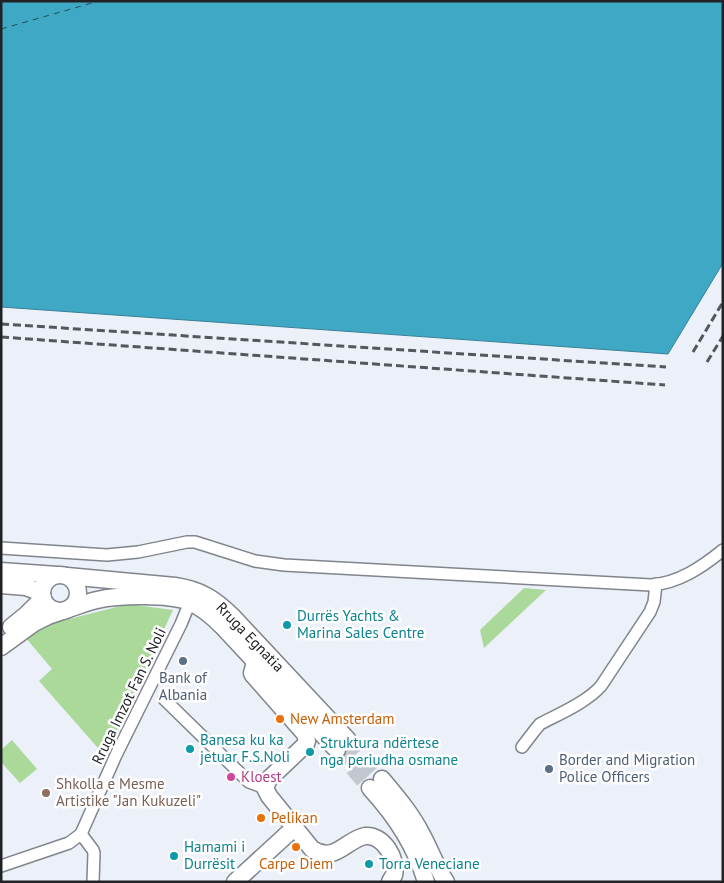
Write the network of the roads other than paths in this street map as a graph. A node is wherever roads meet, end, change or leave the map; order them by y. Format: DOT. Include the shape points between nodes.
graph roads {
  1 [pos="1,548"];
  2 [pos="723,550"];
  3 [pos="1,571"];
  4 [pos="62,575"];
  5 [pos="1,584"];
  6 [pos="656,584"];
  7 [pos="42,596"];
  8 [pos="190,602"];
  9 [pos="66,610"];
  10 [pos="1,635"];
  11 [pos="1,647"];
  12 [pos="255,662"];
  13 [pos="164,699"];
  14 [pos="522,747"];
  15 [pos="265,788"];
  16 [pos="295,827"];
  17 [pos="81,834"];
  18 [pos="1,866"];
  19 [pos="93,882"];
  20 [pos="235,882"];
  21 [pos="390,882"];
  22 [pos="426,882"];
  23 [pos="446,882"];
  1 -- 6 [label="street" via="107,555 194,542 255,561 284,565"];
  2 -- 6 [label="street" via="685,575"];
  3 -- 4 [label="main road, Rruga Egnatia"];
  4 -- 7 [label="main road" via="52,576 44,583"];
  4 -- 9 [label="main road" via="75,582 78,592 76,602"];
  4 -- 12 [label="main road, Rruga Egnatia" via="184,587 215,600 342,745"];
  5 -- 7 [label="main road" via="26,587"];
  6 -- 14 [label="street" via="650,612 601,686 588,698 540,724"];
  7 -- 9 [label="main road" via="50,608"];
  7 -- 10 [label="main road" via="27,614"];
  8 -- 9 [label="main road, Rruga Egnatia" via="172,598 119,597"];
  8 -- 12 [label="main road, Rruga Egnatia" via="214,618"];
  8 -- 17 [label="street, Rruga Imzot Fan S. Noli"];
  9 -- 11 [label="main road, Rruga Egnatia" via="34,623"];
  12 -- 15 [label="main road" via="253,676 305,734 307,741 269,779"];
  13 -- 15 [label="street" via="249,782"];
  15 -- 16 [label="main road"];
  16 -- 20 [label="main road"];
  16 -- 21 [label="main road" via="312,849 324,854 366,836 377,838 387,847 393,860 394,874"];
  17 -- 18 [label="street" via="69,843"];
  17 -- 19 [label="street" via="94,853"];
  22 -- 23 [label="main road" via="416,856 380,798 376,783 411,816"];
}
